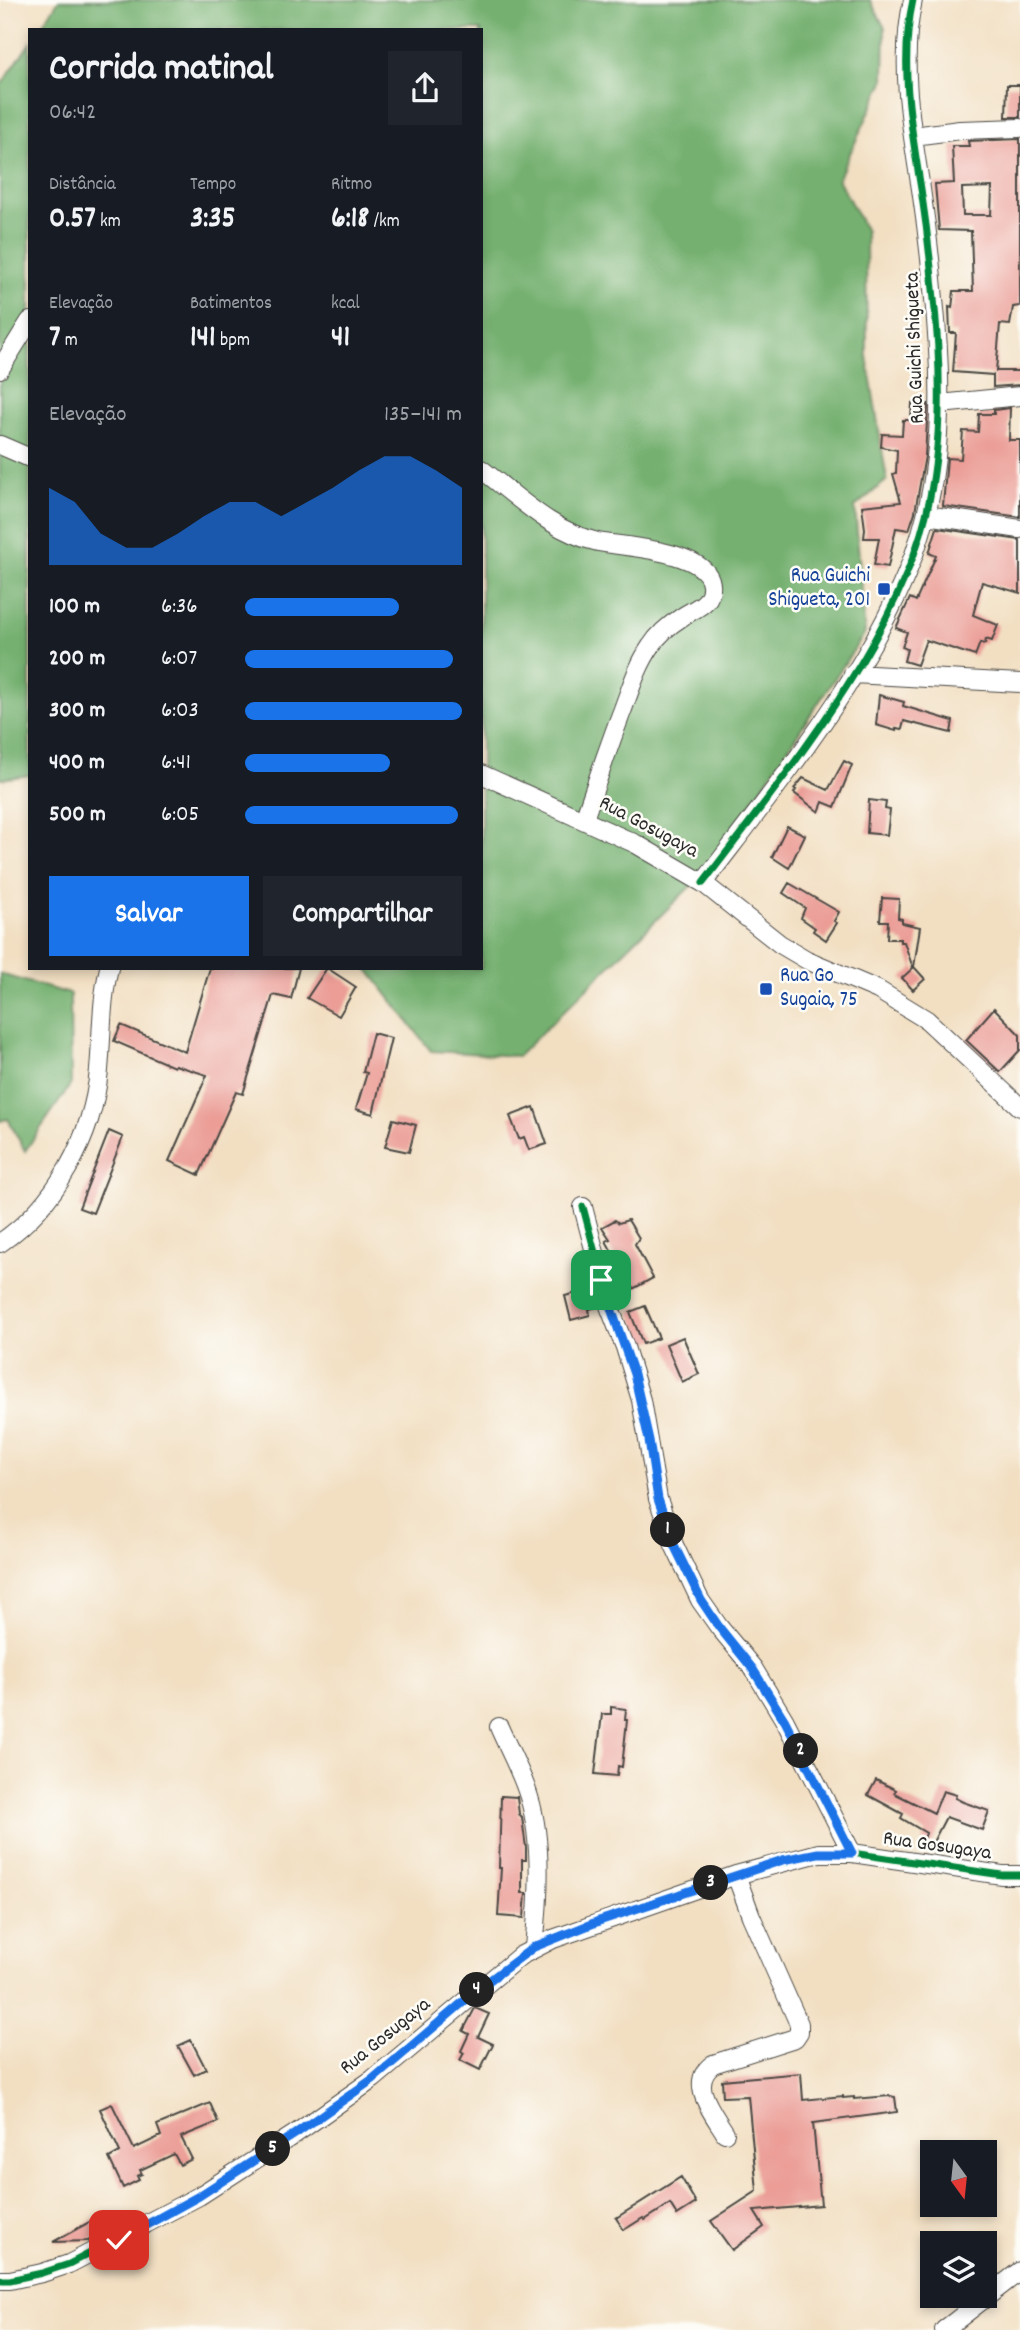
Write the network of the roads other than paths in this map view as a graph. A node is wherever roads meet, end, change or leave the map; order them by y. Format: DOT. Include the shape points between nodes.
graph roads {
  1 [pos="913,0"];
  2 [pos="1020,128"];
  3 [pos="913,136"];
  4 [pos="28,324"];
  5 [pos="0,369"];
  6 [pos="1020,396"];
  7 [pos="940,404"];
  8 [pos="0,445"];
  9 [pos="28,457"];
  10 [pos="483,471"];
  11 [pos="926,515"];
  12 [pos="1020,529"];
  13 [pos="853,674"];
  14 [pos="1020,683"];
  15 [pos="483,775"];
  16 [pos="584,819"];
  17 [pos="703,883"];
  18 [pos="109,970"];
  19 [pos="1020,1107"];
  20 [pos="583,1207"];
  21 [pos="0,1242"];
  22 [pos="499,1727"];
  23 [pos="852,1853"];
  24 [pos="736,1875"];
  25 [pos="1020,1875"];
  26 [pos="534,1947"];
  27 [pos="725,2133"];
  28 [pos="1020,2271"];
  29 [pos="0,2280"];
  30 [pos="944,2330"];
  1 -- 3 [label="street, Rua Guichi Shigueta" via="906,54"];
  2 -- 3 [label="street"];
  3 -- 7 [label="street, Rua Guichi Shigueta" via="934,291"];
  4 -- 5 [label="street"];
  6 -- 7 [label="street"];
  7 -- 11 [label="street, Rua Guichi Shigueta"];
  8 -- 9 [label="street"];
  10 -- 16 [label="street" via="568,532 687,559 710,579 709,598 664,631 636,673"];
  11 -- 12 [label="street"];
  11 -- 13 [label="street, Rua Guichi Shigueta" via="911,564"];
  13 -- 14 [label="street"];
  13 -- 17 [label="street, Rua Guichi Shigueta"];
  15 -- 16 [label="street, Rua Gosugaya"];
  16 -- 17 [label="street, Rua Gosugaya"];
  17 -- 19 [label="street, Rua Gosugaya" via="780,944 878,989 927,1020"];
  18 -- 21 [label="street" via="99,1072 86,1128 46,1200 18,1231"];
  20 -- 23 [label="street" via="609,1306 634,1374 658,1499 674,1545 701,1600 779,1711"];
  22 -- 26 [label="street" via="534,1813 539,1904"];
  23 -- 24 [label="street, Rua Gosugaya" via="818,1853"];
  23 -- 25 [label="street, Rua Gosugaya"];
  24 -- 26 [label="street, Rua Gosugaya"];
  24 -- 27 [label="street" via="799,2032 795,2038 705,2070 703,2095"];
  26 -- 29 [label="street, Rua Gosugaya" via="373,2079 199,2196 69,2264"];
  28 -- 30 [label="street"];
}
